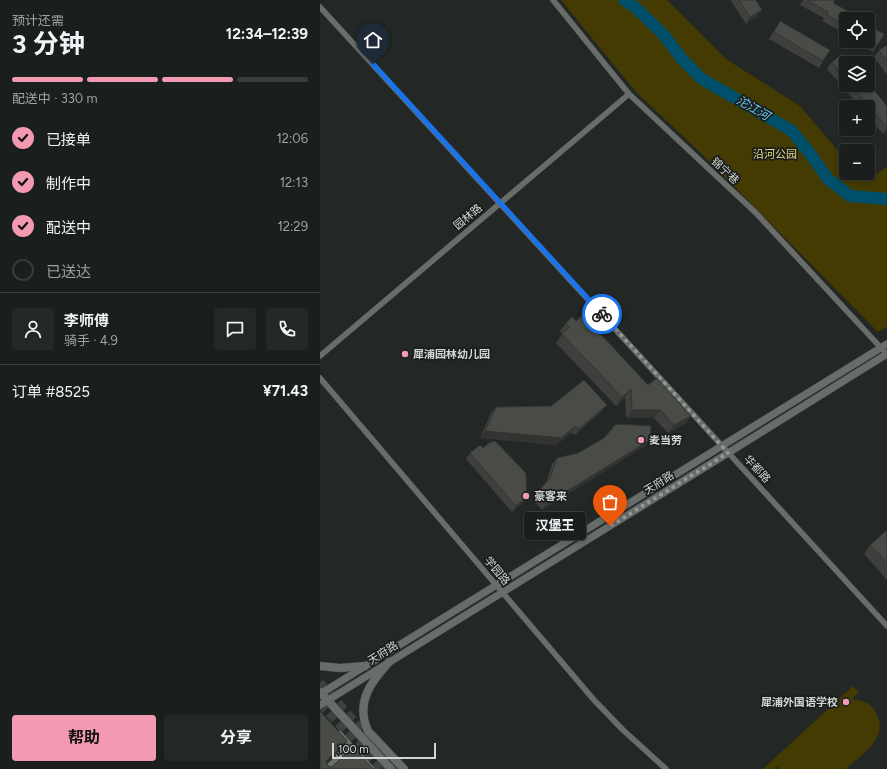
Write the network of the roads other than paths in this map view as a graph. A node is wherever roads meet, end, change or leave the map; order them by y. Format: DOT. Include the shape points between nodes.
graph roads {
  1 [pos="553,0"];
  2 [pos="320,7"];
  3 [pos="629,94"];
  4 [pos="500,203"];
  5 [pos="884,346"];
  6 [pos="887,354"];
  7 [pos="320,356"];
  8 [pos="320,378"];
  9 [pos="722,446"];
  10 [pos="728,453"];
  11 [pos="496,585"];
  12 [pos="502,592"];
  13 [pos="887,626"];
  14 [pos="389,662"];
  15 [pos="320,666"];
  16 [pos="365,666"];
  17 [pos="320,693"];
  18 [pos="324,702"];
  19 [pos="334,730"];
  20 [pos="345,751"];
  21 [pos="326,769"];
  22 [pos="370,769"];
  23 [pos="392,769"];
  24 [pos="404,769"];
  25 [pos="666,769"];
  1 -- 3 [label="street, 锦宁巷"];
  2 -- 4 [label="street, 华都路"];
  3 -- 4 [label="street, 园林路"];
  3 -- 5 [label="street, 锦宁巷" via="756,213"];
  4 -- 7 [label="street, 园林路"];
  4 -- 9 [label="street, 华都路"];
  5 -- 6 [label="street, 锦宁巷"];
  5 -- 9 [label="street, 天府路"];
  6 -- 10 [label="street, 天府路"];
  8 -- 11 [label="street, 学园路"];
  9 -- 10 [label="street, 华都路"];
  9 -- 11 [label="street, 天府路"];
  10 -- 12 [label="street, 天府路"];
  10 -- 13 [label="street, 华都路"];
  11 -- 12 [label="street, 学园路"];
  11 -- 16 [label="street, 天府路"];
  12 -- 14 [label="street, 天府路"];
  12 -- 25 [label="street, 学园路" via="594,700"];
  14 -- 18 [label="street, 天府路"];
  14 -- 24 [label="main road" via="368,689 364,705 364,724"];
  15 -- 16 [label="main road"];
  16 -- 17 [label="street, 天府路"];
  17 -- 18 [label="main road"];
  18 -- 23 [label="main road"];
  19 -- 22 [label="main road"];
  20 -- 21 [label="street"];
}
